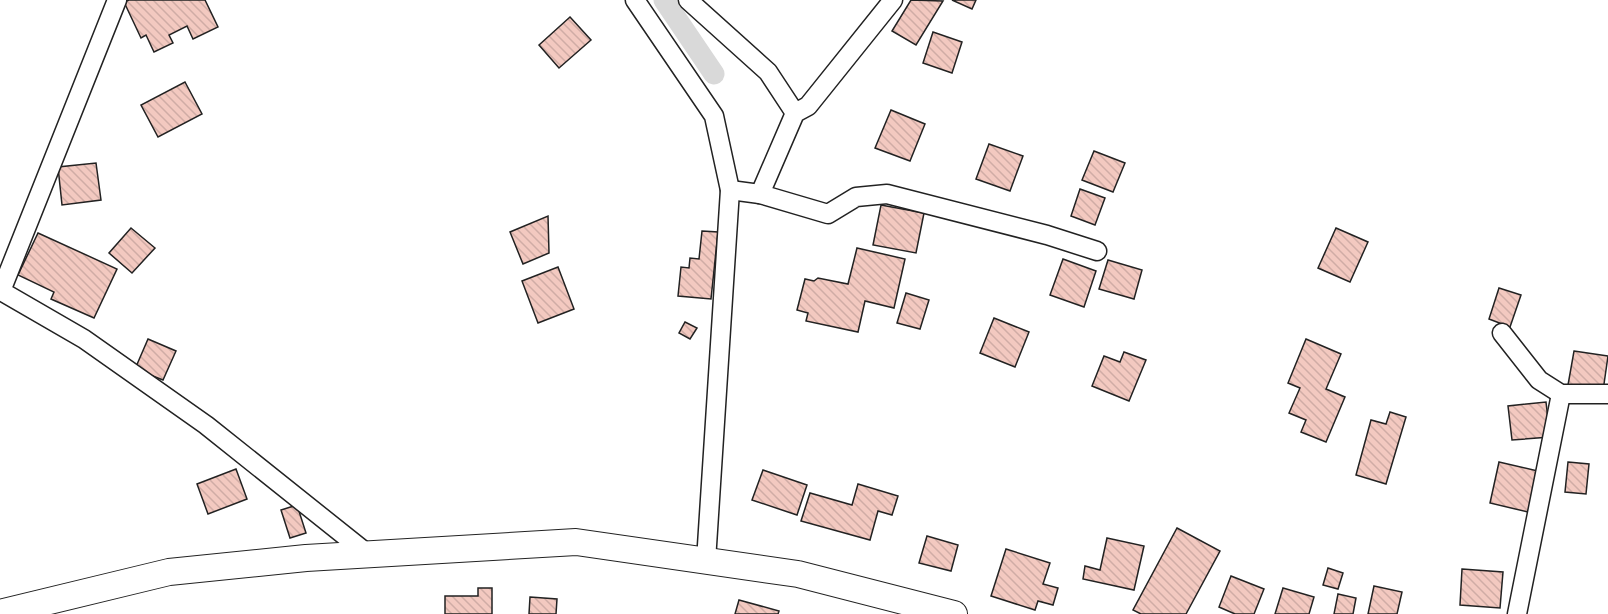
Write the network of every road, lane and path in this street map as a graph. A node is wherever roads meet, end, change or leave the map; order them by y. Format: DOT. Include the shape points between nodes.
graph roads {
  1 [pos="117,0"];
  2 [pos="635,0"];
  3 [pos="688,0"];
  4 [pos="893,0"];
  5 [pos="795,113"];
  6 [pos="730,190"];
  7 [pos="760,194"];
  8 [pos="1097,251"];
  9 [pos="0,292"];
  10 [pos="1502,333"];
  11 [pos="1560,394"];
  12 [pos="1608,394"];
  13 [pos="369,555"];
  14 [pos="706,561"];
  15 [pos="0,613"];
  16 [pos="954,614"];
  17 [pos="1517,614"];
  1 -- 9 [label="street"];
  2 -- 6 [label="street" via="714,116"];
  3 -- 5 [label="street" via="768,72"];
  4 -- 5 [label="street" via="808,106"];
  5 -- 7 [label="street"];
  6 -- 7 [label="street"];
  6 -- 14 [label="street"];
  7 -- 8 [label="street" via="828,214 856,197 887,194"];
  9 -- 13 [label="street" via="84,339 187,412"];
  10 -- 11 [label="street" via="1539,380"];
  11 -- 12 [label="street"];
  11 -- 17 [label="street"];
  13 -- 14 [label="main road" via="576,542"];
  13 -- 15 [label="main road" via="169,572"];
  14 -- 16 [label="main road" via="798,574"];
}
